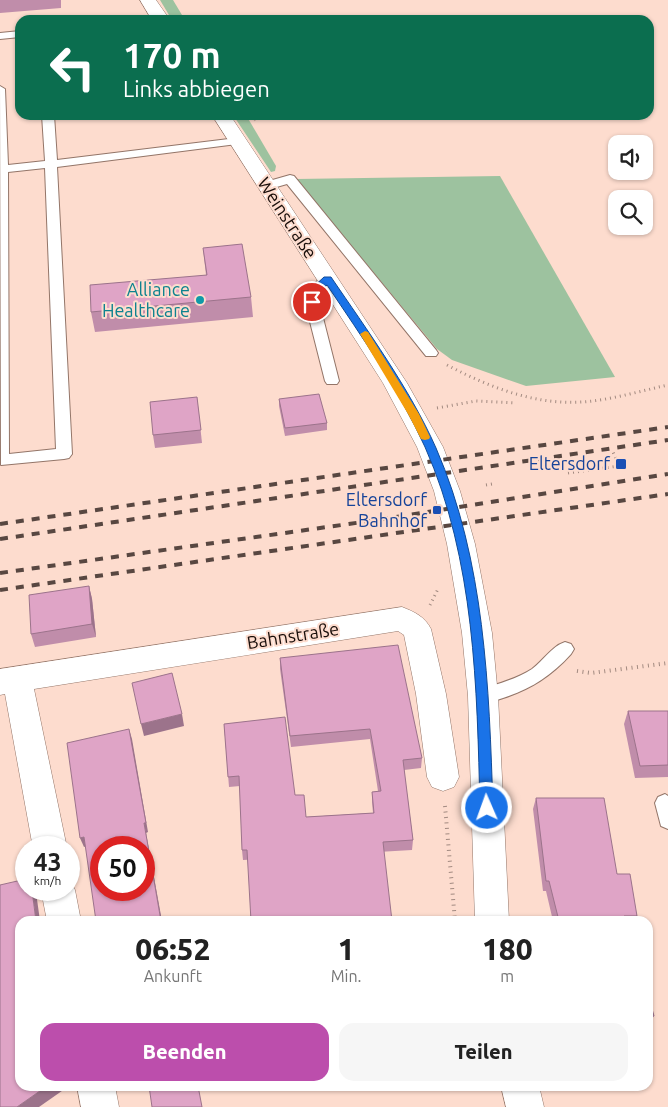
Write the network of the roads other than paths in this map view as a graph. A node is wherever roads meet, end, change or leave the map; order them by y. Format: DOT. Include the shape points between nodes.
graph roads {
  1 [pos="148,0"];
  2 [pos="158,15"];
  3 [pos="15,34"];
  4 [pos="0,36"];
  5 [pos="0,89"];
  6 [pos="48,120"];
  7 [pos="224,120"];
  8 [pos="237,141"];
  9 [pos="52,164"];
  10 [pos="1,169"];
  11 [pos="266,186"];
  12 [pos="327,280"];
  13 [pos="431,354"];
  14 [pos="332,381"];
  15 [pos="1,460"];
  16 [pos="565,648"];
  17 [pos="9,680"];
  18 [pos="483,696"];
  19 [pos="443,778"];
  20 [pos="47,836"];
  21 [pos="60,901"];
  22 [pos="63,916"];
  23 [pos="492,916"];
  24 [pos="97,1091"];
  25 [pos="521,1091"];
  26 [pos="100,1107"];
  27 [pos="524,1107"];
  1 -- 2 [label="main road"];
  3 -- 4 [label="lane"];
  5 -- 10 [label="lane"];
  6 -- 9 [label="lane"];
  7 -- 8 [label="main road, Weinstraße"];
  8 -- 9 [label="lane"];
  8 -- 11 [label="main road, Weinstraße"];
  9 -- 10 [label="lane"];
  9 -- 15 [label="lane" via="64,454"];
  10 -- 15 [label="lane"];
  11 -- 12 [label="main road, Weinstraße"];
  11 -- 13 [label="lane" via="290,179"];
  12 -- 14 [label="lane" via="314,292 312,302"];
  12 -- 18 [label="main road, Weinstraße" via="414,414 447,491 468,572"];
  16 -- 18 [label="lane" via="550,666 516,687"];
  17 -- 19 [label="main road, Bahnstraße" via="402,619 417,629 431,694"];
  17 -- 20 [label="main road, Bahnstraße"];
  18 -- 23 [label="main road, Weinstraße"];
  21 -- 22 [label="main road"];
  24 -- 26 [label="main road"];
  25 -- 27 [label="main road"];
}
